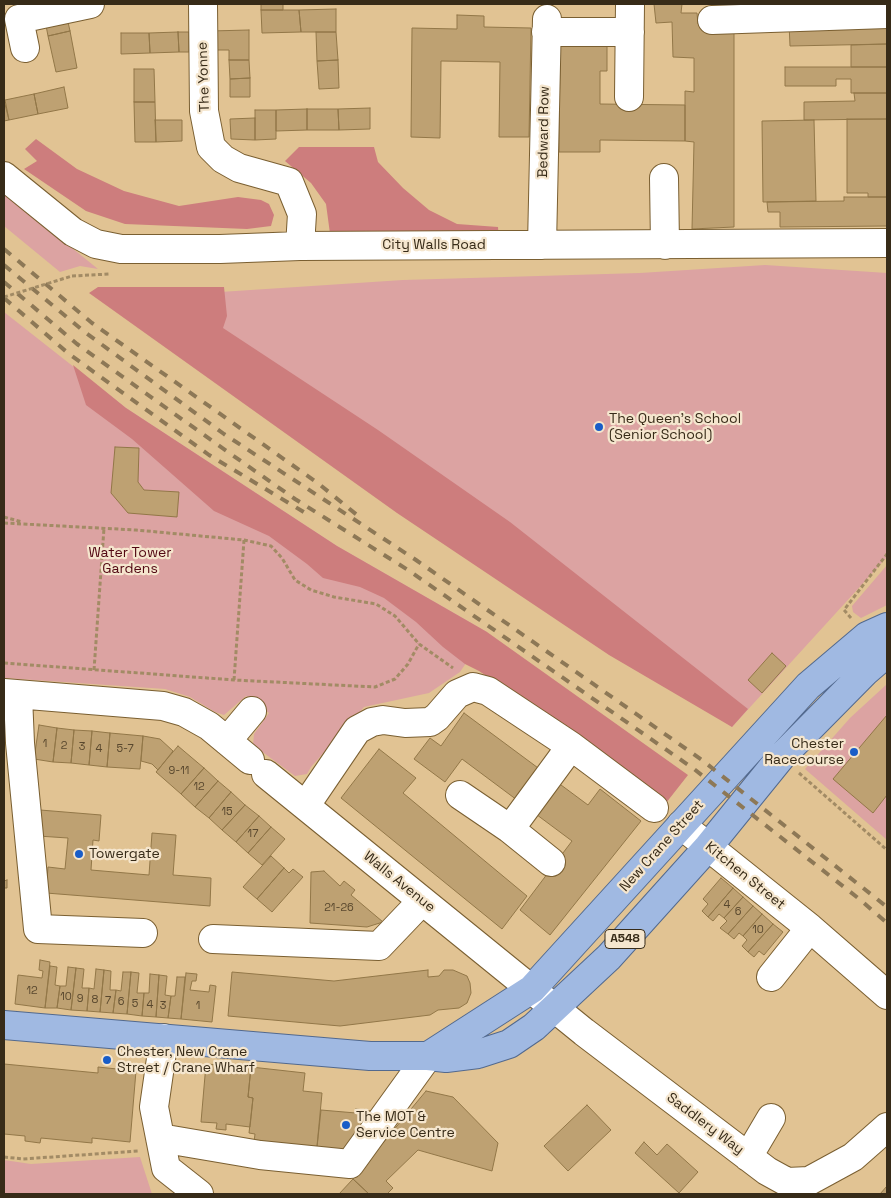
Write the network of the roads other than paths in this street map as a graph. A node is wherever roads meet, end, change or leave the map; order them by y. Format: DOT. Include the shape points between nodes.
graph roads {
  1 [pos="90,4"];
  2 [pos="203,4"];
  3 [pos="630,4"];
  4 [pos="17,12"];
  5 [pos="887,14"];
  6 [pos="712,20"];
  7 [pos="630,32"];
  8 [pos="25,48"];
  9 [pos="629,96"];
  10 [pos="4,176"];
  11 [pos="664,178"];
  12 [pos="887,243"];
  13 [pos="542,245"];
  14 [pos="665,245"];
  15 [pos="300,246"];
  16 [pos="881,639"];
  17 [pos="11,694"];
  18 [pos="252,711"];
  19 [pos="227,741"];
  20 [pos="571,746"];
  21 [pos="460,795"];
  22 [pos="306,805"];
  23 [pos="654,808"];
  24 [pos="681,825"];
  25 [pos="510,829"];
  26 [pos="708,846"];
  27 [pos="551,862"];
  28 [pos="422,901"];
  29 [pos="810,928"];
  30 [pos="143,933"];
  31 [pos="212,939"];
  32 [pos="771,977"];
  33 [pos="532,989"];
  34 [pos="887,995"];
  35 [pos="554,1009"];
  36 [pos="4,1025"];
  37 [pos="164,1038"];
  38 [pos="428,1056"];
  39 [pos="772,1118"];
  40 [pos="887,1127"];
  41 [pos="151,1144"];
  42 [pos="748,1156"];
  43 [pos="199,1194"];
  1 -- 4 [label="street"];
  2 -- 15 [label="street, The Yonne" via="204,111 211,146 223,159 239,168 289,182 302,214"];
  3 -- 7 [label="street"];
  4 -- 8 [label="street"];
  5 -- 6 [label="street"];
  7 -- 9 [label="street"];
  7 -- 13 [label="street, Bedward Row" via="547,25"];
  10 -- 15 [label="street, City Walls Road" via="73,232 96,244 121,249"];
  11 -- 14 [label="street"];
  12 -- 14 [label="street, City Walls Road"];
  13 -- 14 [label="street, City Walls Road"];
  13 -- 15 [label="street, City Walls Road"];
  16 -- 24 [label="main road, New Crane Street / A548" via="808,686"];
  16 -- 26 [label="main road, A548" via="865,672 781,757"];
  17 -- 19 [label="street, Walls Avenue" via="163,706 184,712"];
  17 -- 30 [label="street, Walls Avenue" via="20,743 38,929"];
  18 -- 19 [label="street"];
  19 -- 22 [label="street, Walls Avenue"];
  20 -- 22 [label="street" via="488,691 473,687 457,694 430,722 412,724 383,720 357,730"];
  20 -- 23 [label="street"];
  20 -- 25 [label="street"];
  21 -- 25 [label="street"];
  22 -- 28 [label="street, Walls Avenue"];
  24 -- 26 [label="street, Kitchen Street"];
  24 -- 33 [label="main road, New Crane Street / A548"];
  25 -- 27 [label="street"];
  26 -- 29 [label="street, Kitchen Street"];
  26 -- 35 [label="main road, A548" via="609,957"];
  28 -- 31 [label="street" via="379,946"];
  28 -- 33 [label="street, Walls Avenue"];
  29 -- 32 [label="street"];
  29 -- 34 [label="street, Kitchen Street"];
  33 -- 35 [label="street, Saddlery Way"];
  33 -- 38 [label="main road, New Crane Street / A548"];
  35 -- 38 [label="main road, A548" via="510,1044 478,1054 446,1058"];
  35 -- 42 [label="street, Saddlery Way"];
  36 -- 37 [label="main road, A548"];
  37 -- 38 [label="main road, A548" via="370,1056"];
  37 -- 41 [label="street"];
  38 -- 41 [label="street" via="350,1164"];
  39 -- 42 [label="street"];
  40 -- 42 [label="street, Saddlery Way" via="853,1157 809,1181 787,1182"];
  41 -- 43 [label="street" via="166,1168"];
}
